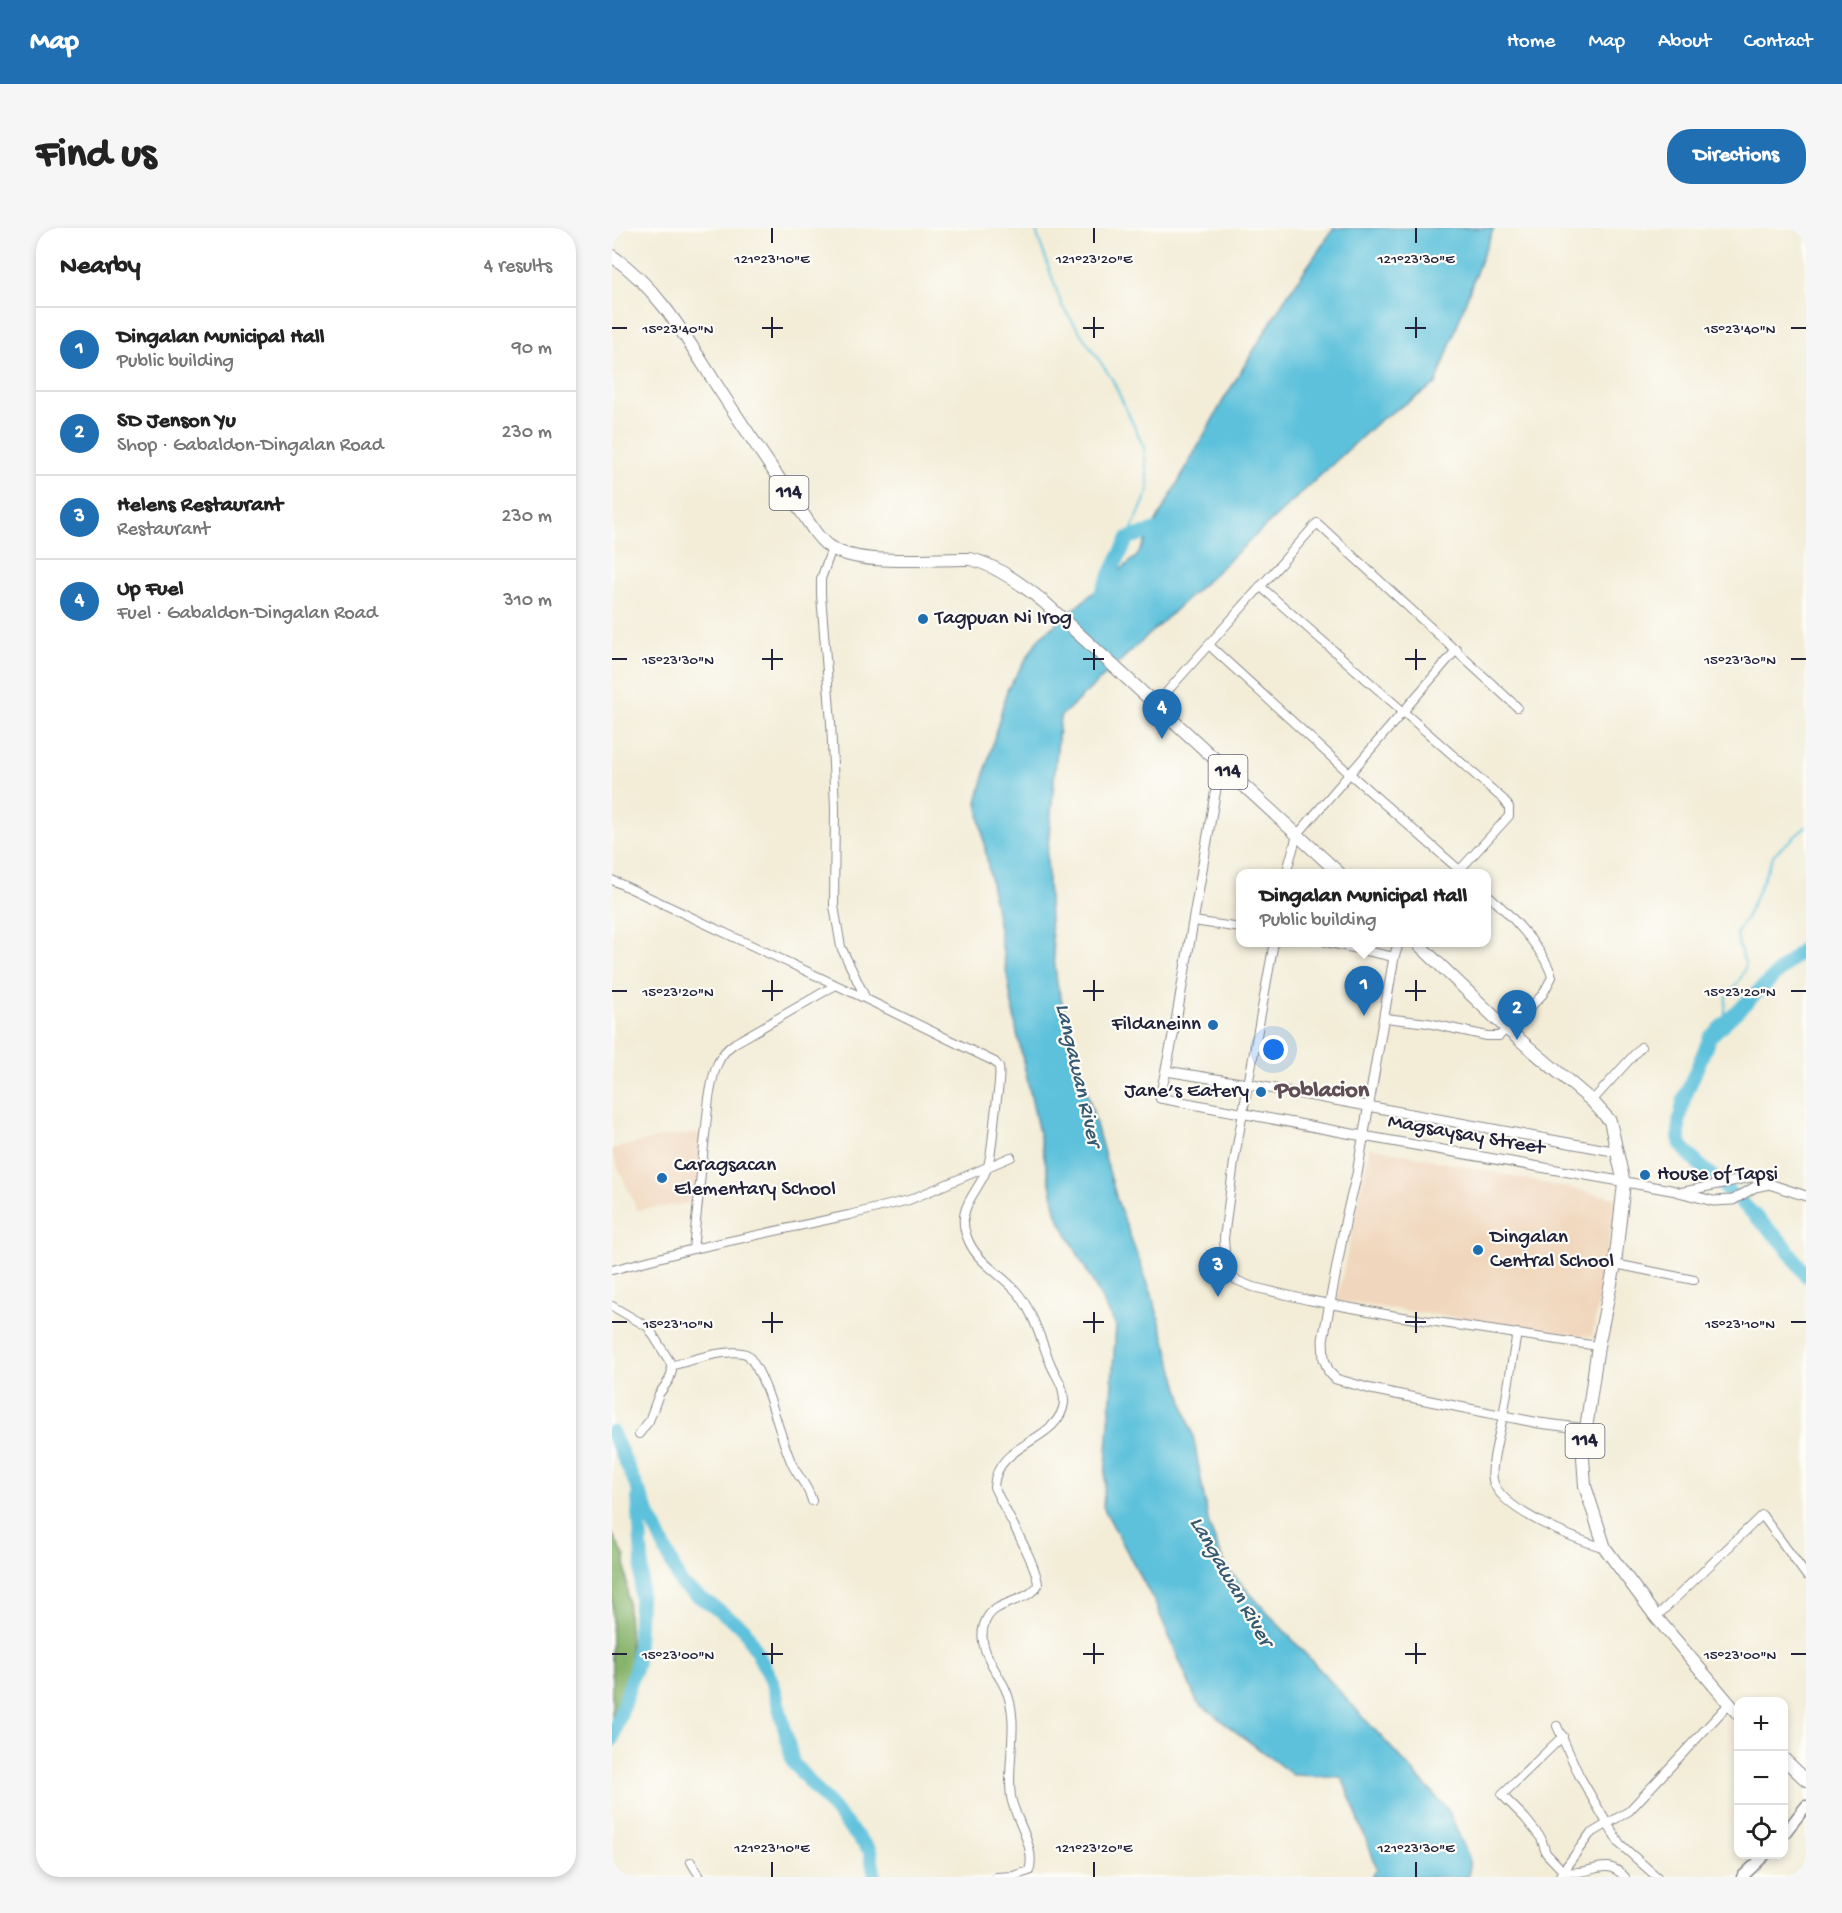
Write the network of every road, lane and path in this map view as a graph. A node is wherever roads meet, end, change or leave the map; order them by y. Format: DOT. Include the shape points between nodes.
graph roads {
  1 [pos="612,256"];
  2 [pos="832,548"];
  3 [pos="1260,586"];
  4 [pos="1210,646"];
  5 [pos="1456,649"];
  6 [pos="1155,704"];
  7 [pos="1517,706"];
  8 [pos="1403,711"];
  9 [pos="1220,765"];
  10 [pos="1350,774"];
  11 [pos="1297,835"];
  12 [pos="1287,869"];
  13 [pos="1335,869"];
  14 [pos="1457,869"];
  15 [pos="1463,869"];
  16 [pos="612,880"];
  17 [pos="1491,898"];
  18 [pos="1193,921"];
  19 [pos="1236,927"];
  20 [pos="1273,947"];
  21 [pos="1349,947"];
  22 [pos="1397,947"];
  23 [pos="1421,947"];
  24 [pos="1394,957"];
  25 [pos="834,986"];
  26 [pos="866,999"];
  27 [pos="1385,1018"];
  28 [pos="1507,1029"];
  29 [pos="1641,1047"];
  30 [pos="1166,1071"];
  31 [pos="1247,1084"];
  32 [pos="1592,1101"];
  33 [pos="1368,1106"];
  34 [pos="1242,1112"];
  35 [pos="1363,1136"];
  36 [pos="1618,1152"];
  37 [pos="1011,1157"];
  38 [pos="988,1166"];
  39 [pos="1624,1183"];
  40 [pos="1769,1184"];
  41 [pos="1681,1192"];
  42 [pos="1806,1196"];
  43 [pos="693,1249"];
  44 [pos="1615,1264"];
  45 [pos="612,1270"];
  46 [pos="1694,1280"];
  47 [pos="1329,1304"];
  48 [pos="612,1306"];
  49 [pos="1517,1334"];
  50 [pos="1599,1346"];
  51 [pos="671,1366"];
  52 [pos="1503,1415"];
  53 [pos="1586,1428"];
  54 [pos="639,1434"];
  55 [pos="812,1501"];
  56 [pos="1605,1548"];
  57 [pos="1806,1575"];
  58 [pos="1656,1617"];
  59 [pos="1729,1704"];
  60 [pos="1734,1710"];
  61 [pos="1557,1726"];
  62 [pos="1563,1736"];
  63 [pos="1788,1763"];
  64 [pos="1806,1780"];
  65 [pos="1806,1806"];
  66 [pos="1608,1825"];
  67 [pos="1788,1829"];
  68 [pos="1761,1859"];
  69 [pos="691,1862"];
  70 [pos="1561,1874"];
  71 [pos="700,1877"];
  72 [pos="996,1877"];
  73 [pos="1625,1877"];
  74 [pos="1657,1877"];
  75 [pos="1742,1877"];
  1 -- 2 [label="main road, 114" via="667,309 811,526"];
  2 -- 6 [label="main road, 114" via="876,559 981,561 1022,584 1044,602"];
  2 -- 26 [label="street" via="821,579 821,595 835,807 834,906 841,947"];
  3 -- 4 [label="street"];
  3 -- 5 [label="street" via="1317,524"];
  3 -- 8 [label="street"];
  4 -- 6 [label="street"];
  4 -- 10 [label="street"];
  5 -- 7 [label="street"];
  5 -- 8 [label="street"];
  6 -- 9 [label="main road, 114"];
  8 -- 10 [label="street"];
  8 -- 15 [label="street" via="1509,807 1509,816"];
  9 -- 11 [label="main road, 114"];
  9 -- 18 [label="street"];
  10 -- 11 [label="street"];
  10 -- 14 [label="street"];
  11 -- 12 [label="street"];
  11 -- 13 [label="main road, 114"];
  16 -- 25 [label="street"];
  17 -- 28 [label="street" via="1539,950 1552,977 1543,994"];
  18 -- 19 [label="street"];
  18 -- 30 [label="street"];
  20 -- 31 [label="street"];
  21 -- 24 [label="street"];
  22 -- 24 [label="street"];
  23 -- 28 [label="main road, 114"];
  24 -- 27 [label="street"];
  25 -- 26 [label="street"];
  25 -- 43 [label="street" via="735,1043 721,1057 709,1098"];
  26 -- 38 [label="street" via="999,1067"];
  27 -- 28 [label="street" via="1487,1036 1499,1036"];
  27 -- 33 [label="street"];
  28 -- 32 [label="main road, 114"];
  29 -- 32 [label="street"];
  30 -- 31 [label="street, Magsaysay Street"];
  30 -- 34 [label="street, Magsaysay Street" via="1160,1098"];
  31 -- 33 [label="street, Magsaysay Street"];
  31 -- 34 [label="street"];
  32 -- 36 [label="main road, 114" via="1610,1121"];
  33 -- 35 [label="street"];
  33 -- 36 [label="street, Magsaysay Street"];
  34 -- 35 [label="street, Magsaysay Street"];
  34 -- 47 [label="street" via="1224,1238 1226,1268 1236,1280 1253,1287"];
  35 -- 39 [label="street, Magsaysay Street"];
  35 -- 47 [label="street"];
  36 -- 39 [label="main road, 114"];
  37 -- 38 [label="street"];
  38 -- 43 [label="street" via="909,1200"];
  38 -- 72 [label="street" via="965,1209 967,1238 973,1251 1017,1292 1026,1306 1062,1386 1064,1401 1061,1414 1047,1430 1005,1460 995,1477 994,1486 1038,1585 993,1611 983,1627 988,1660 1003,1683 1010,1704 1010,1788 1031,1865 1029,1871"];
  39 -- 41 [label="street, Magsaysay Street"];
  39 -- 44 [label="main road, 114"];
  40 -- 41 [label="street" via="1758,1178 1746,1178"];
  40 -- 41 [label="street, Magsaysay Street" via="1733,1200 1713,1202"];
  40 -- 42 [label="street"];
  43 -- 45 [label="street"];
  44 -- 46 [label="street"];
  44 -- 50 [label="main road, 114"];
  47 -- 49 [label="street"];
  47 -- 52 [label="street" via="1323,1351 1329,1372 1336,1379"];
  48 -- 51 [label="street" via="648,1327"];
  49 -- 50 [label="street"];
  49 -- 52 [label="street"];
  50 -- 53 [label="main road, 114"];
  51 -- 54 [label="street" via="672,1375"];
  51 -- 55 [label="street" via="738,1352 748,1355 762,1381 792,1464"];
  52 -- 53 [label="street"];
  52 -- 56 [label="street" via="1493,1479 1498,1490 1541,1523"];
  53 -- 56 [label="main road, 114" via="1585,1486"];
  56 -- 58 [label="main road, 114"];
  57 -- 58 [label="street" via="1762,1515"];
  58 -- 59 [label="main road, 114"];
  59 -- 60 [label="main road, 114"];
  59 -- 66 [label="street" via="1629,1811"];
  61 -- 62 [label="street"];
  62 -- 66 [label="street" via="1579,1775"];
  62 -- 70 [label="street" via="1502,1794 1541,1838"];
  63 -- 64 [label="main road"];
  65 -- 67 [label="main road"];
  66 -- 70 [label="street" via="1590,1834"];
  66 -- 74 [label="street" via="1620,1844"];
  68 -- 75 [label="main road"];
  69 -- 71 [label="street"];
  70 -- 73 [label="street" via="1604,1866 1617,1869"];
}
